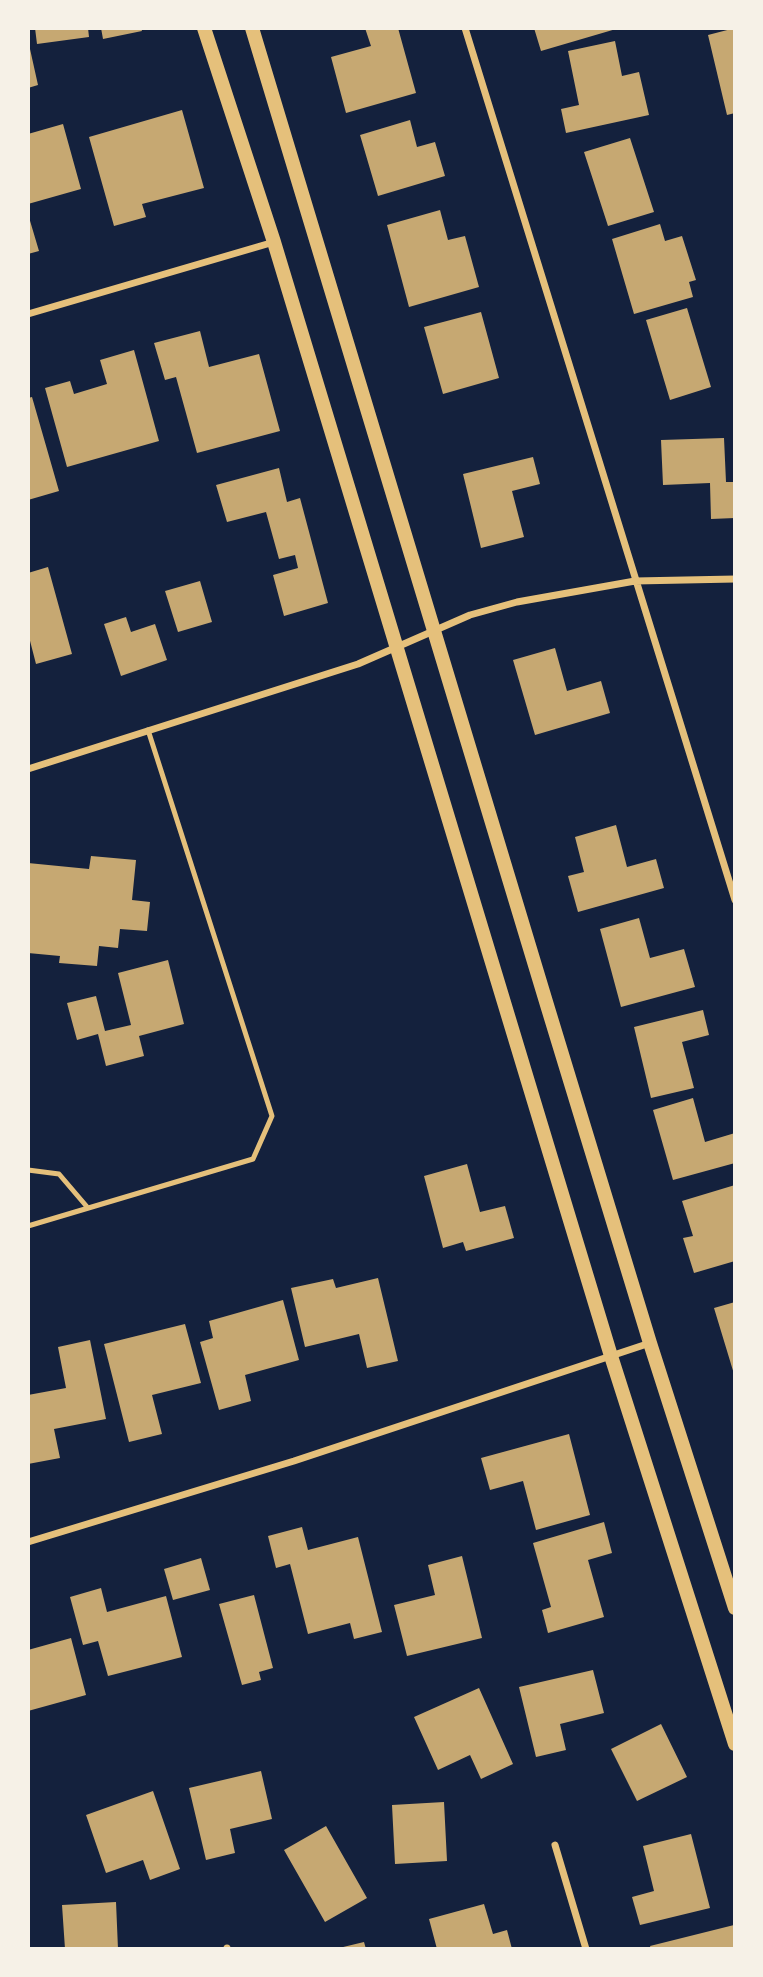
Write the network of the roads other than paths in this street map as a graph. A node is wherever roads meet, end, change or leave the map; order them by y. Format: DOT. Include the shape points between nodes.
graph roads {
  1 [pos="204,28"];
  2 [pos="252,28"];
  3 [pos="465,28"];
  4 [pos="274,242"];
  5 [pos="28,314"];
  6 [pos="735,579"];
  7 [pos="635,581"];
  8 [pos="435,630"];
  9 [pos="396,647"];
  10 [pos="148,730"];
  11 [pos="28,769"];
  12 [pos="735,901"];
  13 [pos="28,1170"];
  14 [pos="89,1208"];
  15 [pos="28,1226"];
  16 [pos="650,1343"];
  17 [pos="611,1356"];
  18 [pos="28,1542"];
  19 [pos="735,1608"];
  20 [pos="735,1744"];
  21 [pos="555,1845"];
  22 [pos="586,1949"];
  1 -- 4 [label="main road"];
  2 -- 8 [label="main road"];
  3 -- 7 [label="street"];
  4 -- 5 [label="street"];
  4 -- 9 [label="main road"];
  6 -- 7 [label="street"];
  7 -- 8 [label="street" via="517,602"];
  7 -- 12 [label="street"];
  8 -- 9 [label="street"];
  8 -- 16 [label="main road"];
  9 -- 10 [label="street" via="358,664"];
  9 -- 17 [label="main road"];
  10 -- 11 [label="street"];
  10 -- 14 [label="lane" via="272,1116 253,1159"];
  13 -- 14 [label="lane" via="59,1174"];
  14 -- 15 [label="lane"];
  16 -- 17 [label="street"];
  16 -- 19 [label="main road"];
  17 -- 18 [label="street" via="295,1461"];
  17 -- 20 [label="main road"];
  21 -- 22 [label="street"];
}
